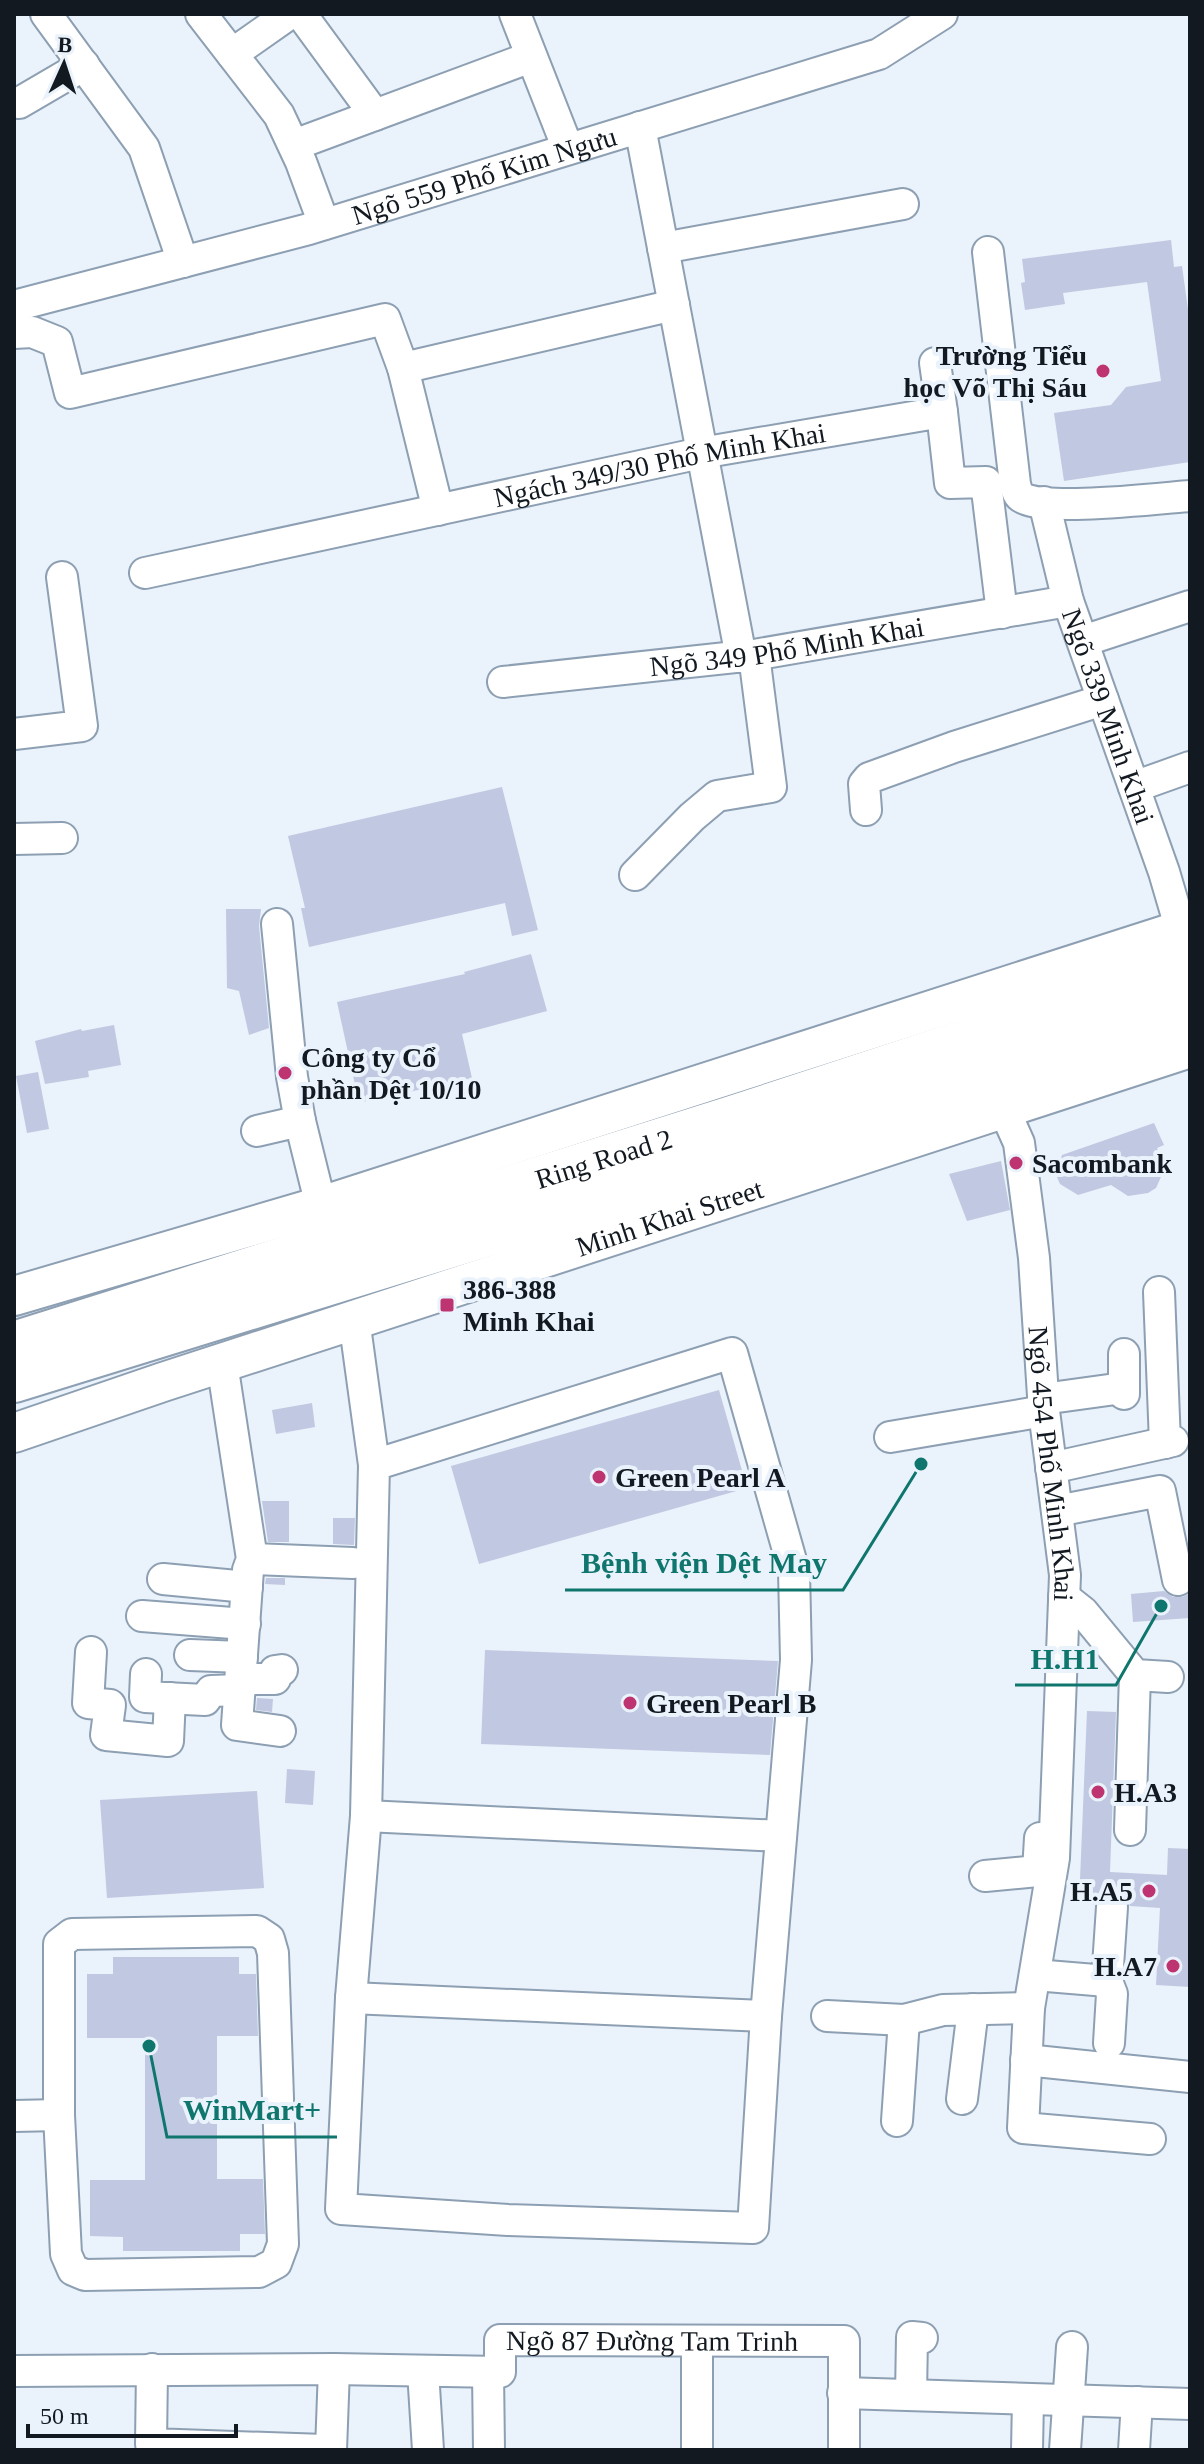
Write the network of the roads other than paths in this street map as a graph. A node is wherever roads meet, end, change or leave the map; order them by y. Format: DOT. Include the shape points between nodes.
graph roads {
  1 [pos="46,14"];
  2 [pos="201,14"];
  3 [pos="289,14"];
  4 [pos="301,14"];
  5 [pos="515,14"];
  6 [pos="942,14"];
  7 [pos="232,54"];
  8 [pos="531,57"];
  9 [pos="84,65"];
  10 [pos="19,103"];
  11 [pos="375,115"];
  12 [pos="640,127"];
  13 [pos="294,145"];
  14 [pos="568,149"];
  15 [pos="903,204"];
  16 [pos="324,224"];
  17 [pos="663,248"];
  18 [pos="988,252"];
  19 [pos="183,262"];
  20 [pos="674,305"];
  21 [pos="14,306"];
  22 [pos="14,333"];
  23 [pos="935,363"];
  24 [pos="403,368"];
  25 [pos="942,412"];
  26 [pos="701,453"];
  27 [pos="1190,496"];
  28 [pos="1044,502"];
  29 [pos="438,510"];
  30 [pos="145,573"];
  31 [pos="62,577"];
  32 [pos="1068,601"];
  33 [pos="1190,606"];
  34 [pos="1002,613"];
  35 [pos="1083,641"];
  36 [pos="748,656"];
  37 [pos="503,682"];
  38 [pos="1103,700"];
  39 [pos="14,734"];
  40 [pos="1190,767"];
  41 [pos="1134,787"];
  42 [pos="866,810"];
  43 [pos="62,838"];
  44 [pos="14,839"];
  45 [pos="635,875"];
  46 [pos="277,924"];
  47 [pos="1188,947"];
  48 [pos="1190,1010"];
  49 [pos="1190,1048"];
  50 [pos="1003,1107"];
  51 [pos="300,1121"];
  52 [pos="257,1131"];
  53 [pos="321,1206"];
  54 [pos="1159,1292"];
  55 [pos="14,1296"];
  56 [pos="354,1319"];
  57 [pos="14,1344"];
  58 [pos="1124,1354"];
  59 [pos="222,1363"];
  60 [pos="14,1380"];
  61 [pos="1043,1405"];
  62 [pos="17,1434"];
  63 [pos="890,1437"];
  64 [pos="374,1465"];
  65 [pos="1051,1468"];
  66 [pos="1057,1511"];
  67 [pos="353,1563"];
  68 [pos="249,1573"];
  69 [pos="163,1579"];
  70 [pos="1178,1580"];
  71 [pos="1064,1586"];
  72 [pos="142,1616"];
  73 [pos="245,1624"];
  74 [pos="91,1652"];
  75 [pos="190,1655"];
  76 [pos="282,1670"];
  77 [pos="146,1674"];
  78 [pos="241,1675"];
  79 [pos="1135,1675"];
  80 [pos="1168,1677"];
  81 [pos="170,1698"];
  82 [pos="280,1731"];
  83 [pos="366,1816"];
  84 [pos="1130,1830"];
  85 [pos="781,1836"];
  86 [pos="985,1876"];
  87 [pos="1112,1907"];
  88 [pos="1035,1975"];
  89 [pos="1107,1981"];
  90 [pos="351,1998"];
  91 [pos="1029,2008"];
  92 [pos="973,2009"];
  93 [pos="766,2016"];
  94 [pos="827,2016"];
  95 [pos="904,2020"];
  96 [pos="1109,2043"];
  97 [pos="1026,2060"];
  98 [pos="1190,2077"];
  99 [pos="962,2099"];
  100 [pos="59,2115"];
  101 [pos="14,2116"];
  102 [pos="897,2121"];
  103 [pos="1150,2139"];
  104 [pos="922,2338"];
  105 [pos="697,2341"];
  106 [pos="1072,2347"];
  107 [pos="152,2369"];
  108 [pos="334,2369"];
  109 [pos="14,2371"];
  110 [pos="423,2371"];
  111 [pos="494,2372"];
  112 [pos="843,2393"];
  113 [pos="911,2395"];
  114 [pos="1028,2399"];
  115 [pos="1067,2399"];
  116 [pos="1137,2402"];
  117 [pos="1190,2404"];
  118 [pos="324,2450"];
  119 [pos="331,2450"];
  120 [pos="428,2450"];
  121 [pos="489,2450"];
  122 [pos="697,2450"];
  123 [pos="844,2450"];
  124 [pos="1027,2450"];
  125 [pos="1065,2450"];
  126 [pos="1134,2450"];
  1 -- 9 [label="street"];
  2 -- 7 [label="street"];
  3 -- 7 [label="street"];
  4 -- 11 [label="street"];
  5 -- 8 [label="street"];
  6 -- 12 [label="street, Ngõ 559 Phố Kim Ngưu" via="879,54"];
  7 -- 13 [label="street" via="279,115"];
  8 -- 11 [label="street"];
  8 -- 14 [label="street"];
  9 -- 10 [label="street"];
  9 -- 19 [label="street" via="144,148"];
  11 -- 13 [label="street"];
  12 -- 14 [label="street, Ngõ 559 Phố Kim Ngưu"];
  12 -- 17 [label="street"];
  13 -- 16 [label="street"];
  14 -- 16 [label="street, Ngõ 559 Phố Kim Ngưu"];
  15 -- 17 [label="street"];
  16 -- 19 [label="street, Ngõ 559 Phố Kim Ngưu"];
  17 -- 20 [label="street"];
  18 -- 28 [label="street" via="1015,484 1020,496"];
  19 -- 21 [label="street, Ngõ 559 Phố Kim Ngưu"];
  20 -- 24 [label="street"];
  20 -- 26 [label="street"];
  22 -- 24 [label="street" via="32,332 57,342 70,393 385,319"];
  23 -- 25 [label="street"];
  24 -- 29 [label="street"];
  25 -- 26 [label="street, Ngách 349/30 Phố Minh Khai"];
  25 -- 34 [label="street" via="950,483 986,482"];
  26 -- 29 [label="street, Ngách 349/30 Phố Minh Khai"];
  26 -- 36 [label="street"];
  27 -- 28 [label="street" via="1070,505"];
  28 -- 32 [label="street, Ngõ 339 Minh Khai"];
  29 -- 30 [label="street, Ngách 349/30 Phố Minh Khai"];
  31 -- 39 [label="street" via="82,726"];
  32 -- 34 [label="street, Ngõ 349 Phố Minh Khai"];
  32 -- 35 [label="street, Ngõ 339 Minh Khai"];
  33 -- 35 [label="street"];
  34 -- 36 [label="street, Ngõ 349 Phố Minh Khai"];
  35 -- 38 [label="street, Ngõ 339 Minh Khai"];
  36 -- 37 [label="street, Ngõ 349 Phố Minh Khai"];
  36 -- 45 [label="street" via="771,787 717,796"];
  38 -- 41 [label="street, Ngõ 339 Minh Khai"];
  38 -- 42 [label="street" via="869,778 864,784"];
  40 -- 41 [label="street"];
  41 -- 47 [label="street, Ngõ 339 Minh Khai"];
  43 -- 44 [label="street"];
  46 -- 51 [label="street"];
  47 -- 53 [label="main road"];
  47 -- 57 [label="highway, Ring Road 2" via="729,1119"];
  48 -- 60 [label="highway, Ring Road 2"];
  49 -- 50 [label="main road, Minh Khai Street"];
  50 -- 56 [label="main road, Minh Khai Street"];
  50 -- 61 [label="street, Ngõ 454 Phố Minh Khai" via="1021,1157 1034,1258"];
  51 -- 52 [label="street"];
  51 -- 53 [label="street"];
  53 -- 55 [label="main road"];
  54 -- 65 [label="street" via="1169,1442"];
  56 -- 59 [label="main road, Minh Khai Street"];
  56 -- 64 [label="street"];
  58 -- 61 [label="street" via="1124,1391"];
  59 -- 62 [label="main road, Minh Khai Street"];
  59 -- 68 [label="street"];
  61 -- 63 [label="street"];
  61 -- 65 [label="street, Ngõ 454 Phố Minh Khai"];
  64 -- 83 [label="street"];
  64 -- 85 [label="street" via="732,1353 794,1571 796,1660"];
  65 -- 66 [label="street, Ngõ 454 Phố Minh Khai"];
  66 -- 70 [label="street" via="1160,1491"];
  66 -- 71 [label="street, Ngõ 454 Phố Minh Khai"];
  67 -- 68 [label="street"];
  68 -- 69 [label="street"];
  68 -- 73 [label="street"];
  71 -- 79 [label="street"];
  71 -- 86 [label="street" via="1053,1592 1038,1871"];
  71 -- 88 [label="street, Ngõ 454 Phố Minh Khai" via="1054,1858"];
  72 -- 73 [label="street"];
  73 -- 78 [label="street"];
  74 -- 81 [label="street" via="88,1703 110,1705 106,1735 168,1741"];
  75 -- 78 [label="street"];
  76 -- 78 [label="street" via="275,1671 275,1679"];
  77 -- 81 [label="street" via="145,1697"];
  78 -- 81 [label="street" via="205,1700"];
  78 -- 82 [label="street" via="237,1725"];
  79 -- 80 [label="street"];
  79 -- 84 [label="street"];
  83 -- 85 [label="street"];
  83 -- 90 [label="street"];
  85 -- 93 [label="street"];
  87 -- 89 [label="street"];
  88 -- 89 [label="street"];
  88 -- 91 [label="street, Ngõ 454 Phố Minh Khai"];
  89 -- 96 [label="street" via="1112,1994"];
  90 -- 93 [label="street"];
  90 -- 93 [label="street" via="341,2209 508,2220 753,2228"];
  91 -- 92 [label="street"];
  91 -- 97 [label="street, Ngõ 454 Phố Minh Khai"];
  92 -- 95 [label="street"];
  92 -- 99 [label="street"];
  94 -- 95 [label="street"];
  95 -- 102 [label="street"];
  97 -- 98 [label="street"];
  97 -- 103 [label="street, Ngõ 454 Phố Minh Khai" via="1023,2128"];
  100 -- 100 [label="street" via="66,2254 73,2270 85,2275 259,2272 276,2263 283,2244 269,1939 257,1931 72,1934 62,1940"];
  100 -- 101 [label="street"];
  104 -- 113 [label="street" via="912,2337"];
  105 -- 111 [label="street, Ngõ 87 Đường Tam Trinh" via="500,2340"];
  105 -- 112 [label="street, Ngõ 87 Đường Tam Trinh" via="844,2341"];
  105 -- 122 [label="street"];
  106 -- 115 [label="street"];
  107 -- 108 [label="street, Ngõ 87 Đường Tam Trinh"];
  107 -- 109 [label="street, Ngõ 87 Đường Tam Trinh"];
  107 -- 118 [label="street" via="151,2444"];
  108 -- 110 [label="street, Ngõ 87 Đường Tam Trinh"];
  108 -- 119 [label="street"];
  110 -- 111 [label="street, Ngõ 87 Đường Tam Trinh"];
  110 -- 120 [label="street"];
  111 -- 121 [label="street"];
  112 -- 113 [label="street"];
  112 -- 123 [label="street"];
  113 -- 114 [label="street"];
  114 -- 115 [label="street"];
  114 -- 124 [label="street"];
  115 -- 116 [label="street"];
  115 -- 125 [label="street"];
  116 -- 117 [label="street"];
  116 -- 126 [label="street"];
}
